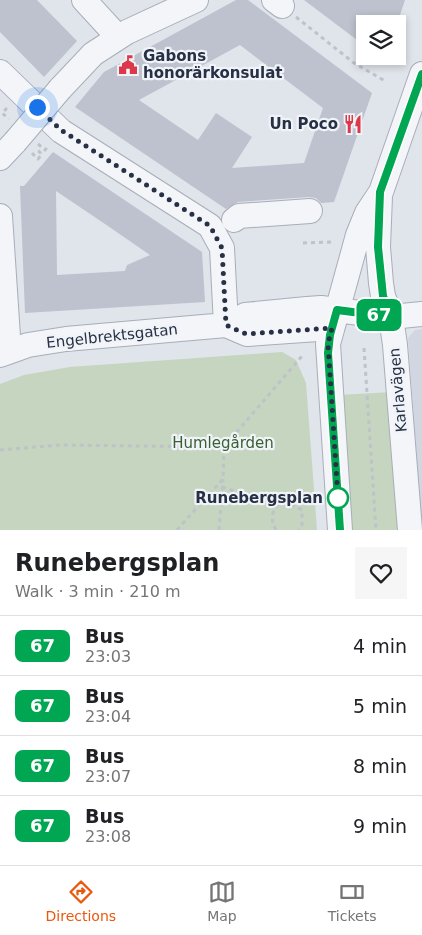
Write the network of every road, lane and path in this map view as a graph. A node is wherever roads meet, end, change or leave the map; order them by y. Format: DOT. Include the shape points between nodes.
graph roads {
  1 [pos="84,0"];
  2 [pos="196,0"];
  3 [pos="278,3"];
  4 [pos="118,37"];
  5 [pos="0,72"];
  6 [pos="422,74"];
  7 [pos="385,80"];
  8 [pos="7,108"];
  9 [pos="2,113"];
  10 [pos="45,150"];
  11 [pos="16,151"];
  12 [pos="380,192"];
  13 [pos="310,211"];
  14 [pos="0,216"];
  15 [pos="234,220"];
  16 [pos="331,242"];
  17 [pos="303,243"];
  18 [pos="422,314"];
  19 [pos="392,317"];
  20 [pos="334,319"];
  21 [pos="226,325"];
  22 [pos="364,348"];
  23 [pos="5,353"];
  24 [pos="302,356"];
  25 [pos="224,447"];
  26 [pos="0,450"];
  27 [pos="223,479"];
  28 [pos="222,487"];
  29 [pos="276,505"];
  30 [pos="177,530"];
  31 [pos="219,530"];
  32 [pos="276,530"];
  33 [pos="299,530"];
  34 [pos="340,530"];
  35 [pos="376,530"];
  36 [pos="410,530"];
  1 -- 4 [label="street"];
  2 -- 4 [label="street"];
  3 -- 7 [label="path" via="354,63"];
  4 -- 11 [label="street, bridge" via="93,54 60,89"];
  5 -- 21 [label="street" via="61,130 210,226 222,248"];
  6 -- 12 [label="street, Karlavägen"];
  8 -- 9 [label="path"];
  10 -- 11 [label="path" via="37,142 33,147 42,154 38,159"];
  12 -- 19 [label="street, Karlavägen" via="378,247 383,296"];
  12 -- 20 [label="street, Karlavägen" via="358,235"];
  13 -- 15 [label="street" via="239,216"];
  14 -- 23 [label="street"];
  16 -- 17 [label="path"];
  18 -- 19 [label="street, Engelbrektsgatan"];
  19 -- 20 [label="street, Engelbrektsgatan"];
  19 -- 36 [label="street, Karlavägen"];
  20 -- 21 [label="street, Engelbrektsgatan" via="246,334"];
  20 -- 34 [label="street, Karlavägen" via="328,353"];
  21 -- 23 [label="street, Engelbrektsgatan" via="66,339 28,345"];
  22 -- 35 [label="path, Karlavägen"];
  24 -- 25 [label="path"];
  25 -- 26 [label="path" via="60,445"];
  25 -- 27 [label="path"];
  27 -- 28 [label="path"];
  27 -- 30 [label="path"];
  28 -- 29 [label="path"];
  28 -- 31 [label="path"];
  29 -- 32 [label="path" via="272,522"];
  29 -- 33 [label="path" via="285,502 302,510"];
}
